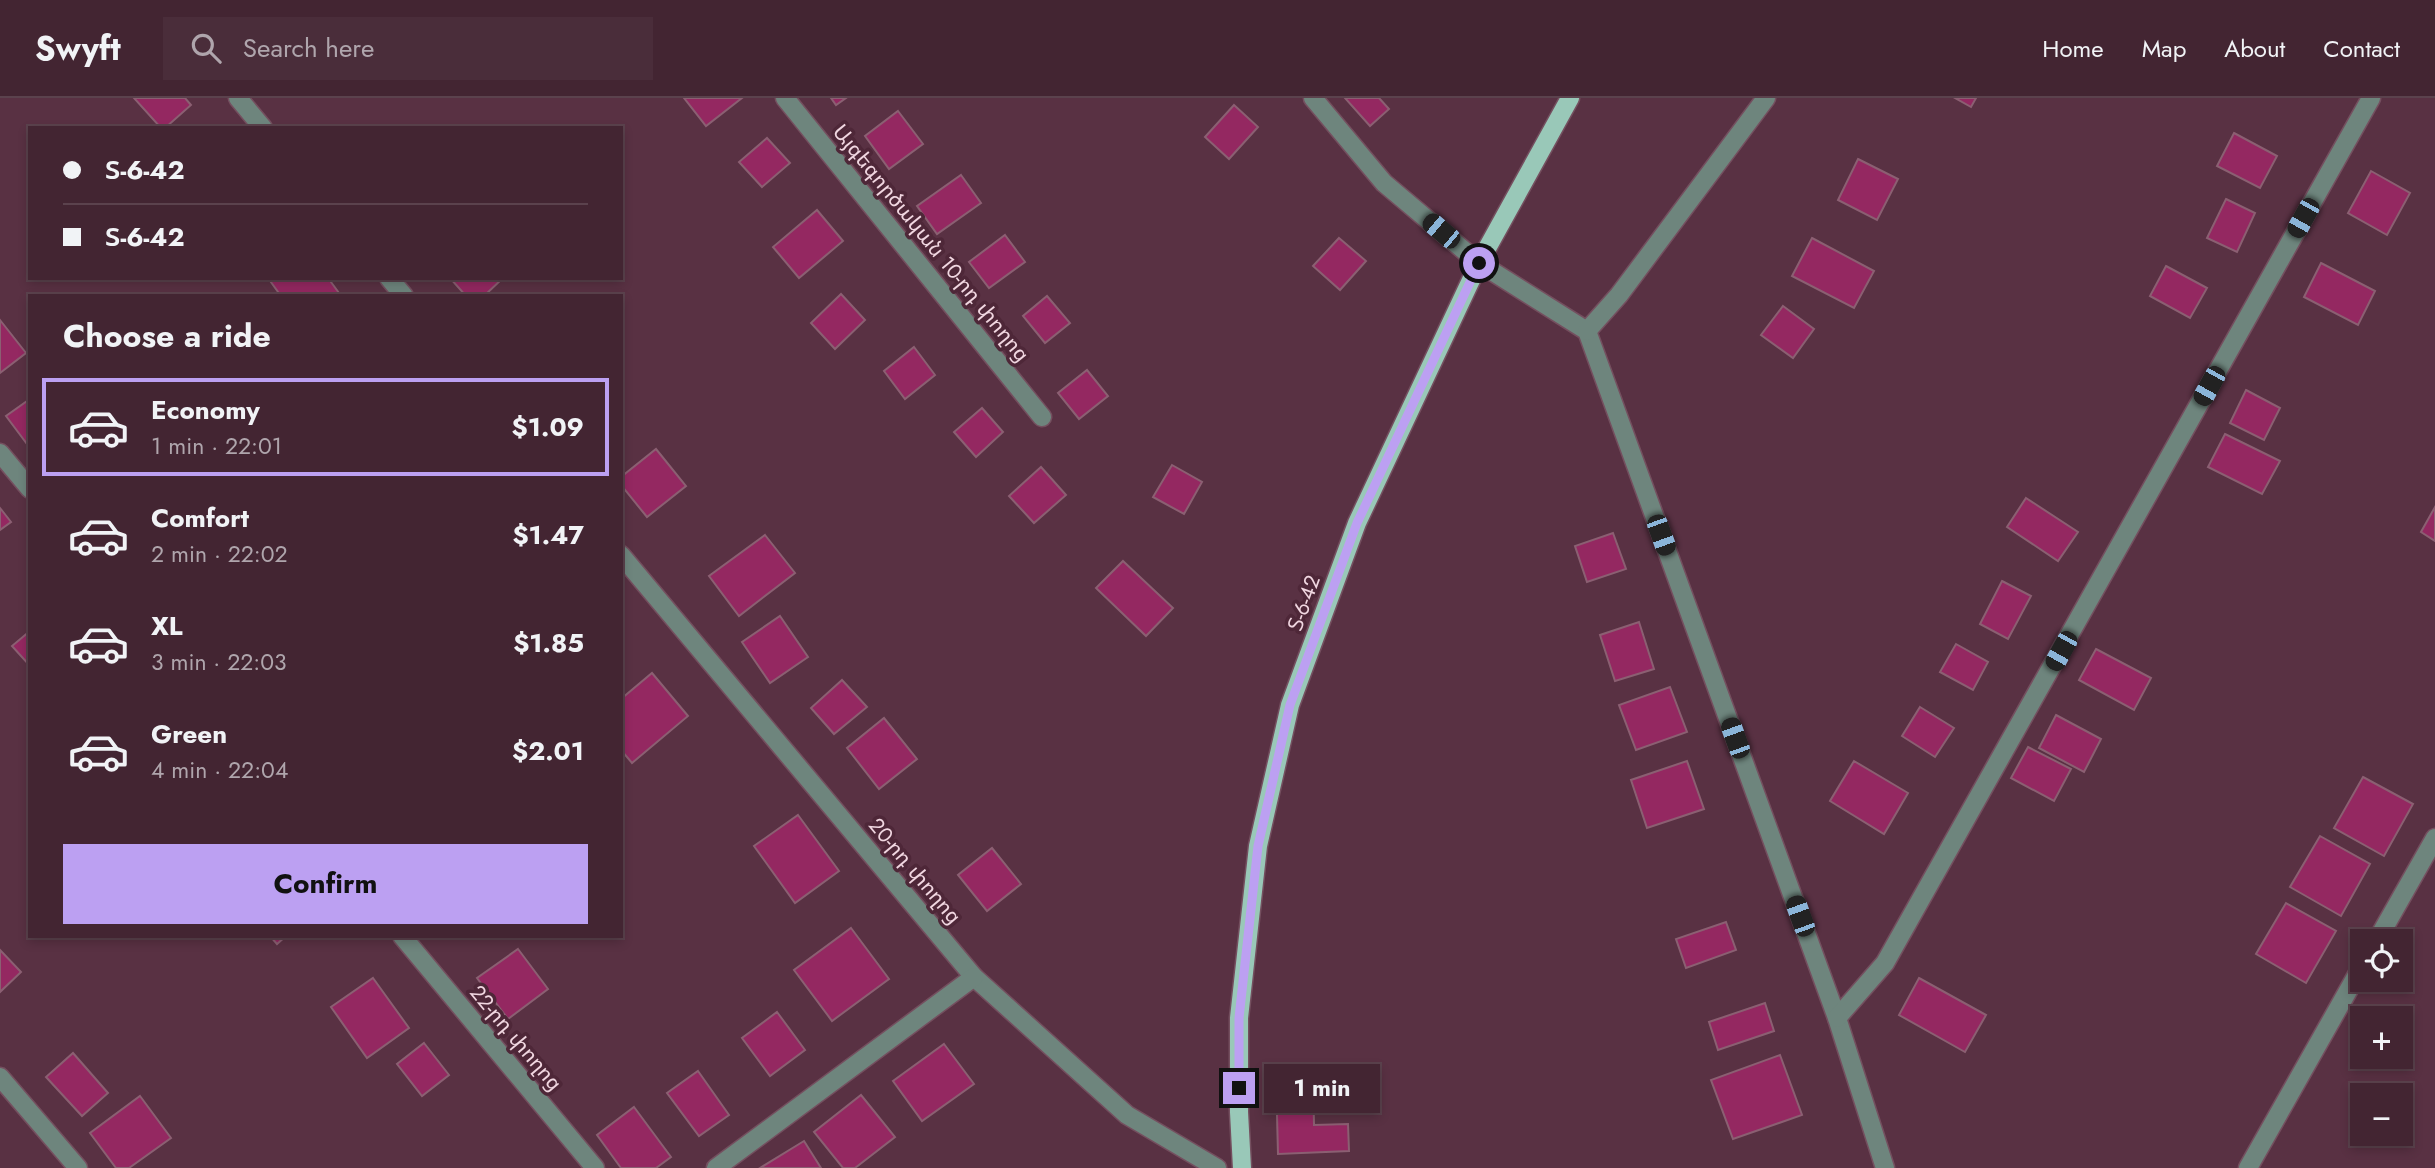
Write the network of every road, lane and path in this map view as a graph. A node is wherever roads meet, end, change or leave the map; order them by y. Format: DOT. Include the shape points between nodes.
graph roads {
  1 [pos="238,98"];
  2 [pos="785,98"];
  3 [pos="1313,98"];
  4 [pos="1570,98"];
  5 [pos="1766,98"];
  6 [pos="2371,98"];
  7 [pos="261,126"];
  8 [pos="1479,263"];
  9 [pos="391,280"];
  10 [pos="402,294"];
  11 [pos="1587,331"];
  12 [pos="1042,417"];
  13 [pos="0,453"];
  14 [pos="28,487"];
  15 [pos="623,557"];
  16 [pos="2435,838"];
  17 [pos="2383,929"];
  18 [pos="404,938"];
  19 [pos="974,977"];
  20 [pos="2350,987"];
  21 [pos="1837,1018"];
  22 [pos="0,1077"];
  23 [pos="78,1168"];
  24 [pos="594,1168"];
  25 [pos="716,1168"];
  26 [pos="1217,1168"];
  27 [pos="1242,1168"];
  28 [pos="1885,1168"];
  29 [pos="2248,1168"];
  1 -- 7 [label="street"];
  2 -- 12 [label="street, Այգեգործական 10-րդ փողոց"];
  3 -- 8 [label="street" via="1384,183"];
  4 -- 8 [label="main road, Տ-6-42 / Տ-6-42"];
  5 -- 11 [label="street"];
  6 -- 21 [label="street" via="1885,963"];
  8 -- 11 [label="street"];
  8 -- 27 [label="main road, Տ-6-42 / Տ-6-42" via="1357,523 1290,705 1258,846 1239,1018"];
  9 -- 10 [label="street"];
  11 -- 21 [label="street"];
  13 -- 14 [label="street"];
  15 -- 19 [label="street, 20-րդ փողոց"];
  16 -- 17 [label="street"];
  18 -- 24 [label="street, 22-րդ փողոց"];
  19 -- 25 [label="street"];
  19 -- 26 [label="street, 20-րդ փողոց" via="1127,1115"];
  20 -- 29 [label="street"];
  21 -- 28 [label="street"];
  22 -- 23 [label="street"];
}
